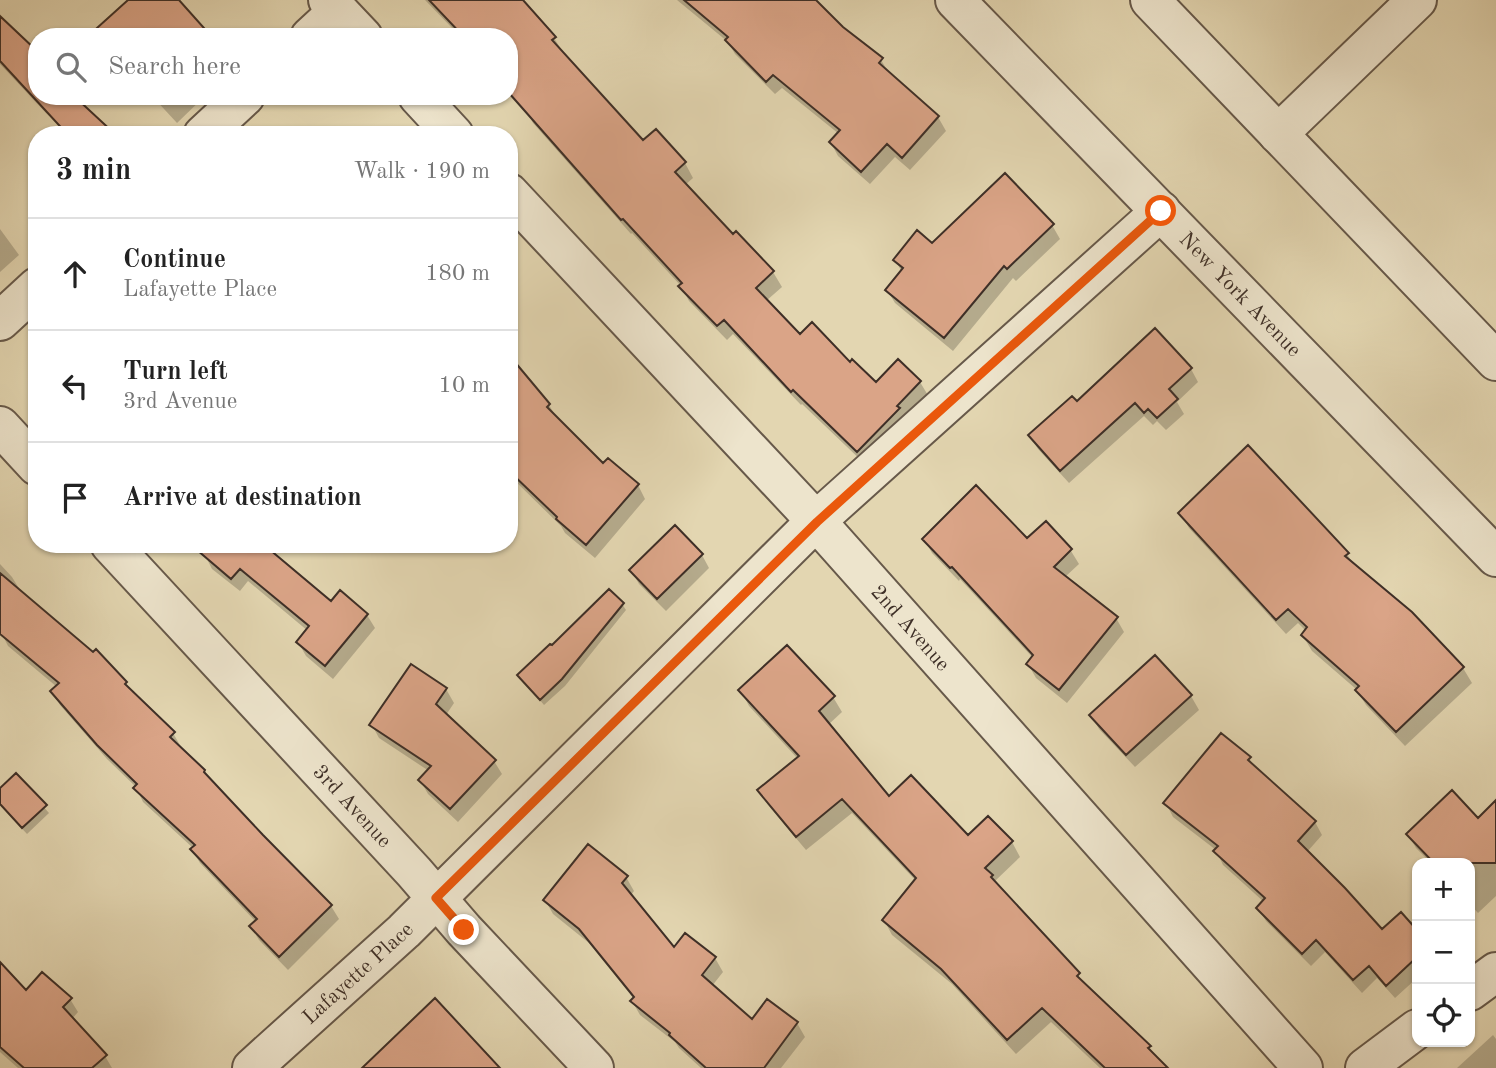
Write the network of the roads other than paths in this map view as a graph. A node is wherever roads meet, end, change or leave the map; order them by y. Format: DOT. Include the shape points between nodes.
graph roads {
  1 [pos="955,0"];
  2 [pos="1150,0"];
  3 [pos="1417,0"];
  4 [pos="343,16"];
  5 [pos="324,28"];
  6 [pos="236,105"];
  7 [pos="426,105"];
  8 [pos="213,126"];
  9 [pos="446,126"];
  10 [pos="1278,134"];
  11 [pos="518,203"];
  12 [pos="1161,211"];
  13 [pos="28,295"];
  14 [pos="0,321"];
  15 [pos="1496,361"];
  16 [pos="0,426"];
  17 [pos="28,456"];
  18 [pos="817,522"];
  19 [pos="118,553"];
  20 [pos="1496,557"];
  21 [pos="436,898"];
  22 [pos="1496,972"];
  23 [pos="1475,987"];
  24 [pos="1412,1034"];
  25 [pos="252,1068"];
  26 [pos="594,1068"];
  27 [pos="1303,1068"];
  28 [pos="1365,1068"];
  1 -- 12 [label="street, New York Avenue"];
  2 -- 10 [label="street"];
  3 -- 10 [label="street"];
  4 -- 5 [label="street"];
  6 -- 8 [label="street"];
  7 -- 9 [label="street"];
  10 -- 15 [label="street"];
  11 -- 18 [label="street, 2nd Avenue"];
  12 -- 18 [label="street, Lafayette Place"];
  12 -- 20 [label="street, New York Avenue"];
  13 -- 14 [label="street"];
  16 -- 17 [label="street"];
  18 -- 21 [label="street, Lafayette Place"];
  18 -- 27 [label="street, 2nd Avenue"];
  19 -- 21 [label="street, 3rd Avenue"];
  21 -- 25 [label="street, Lafayette Place"];
  21 -- 26 [label="street, 3rd Avenue"];
  22 -- 23 [label="street"];
  24 -- 28 [label="street"];
}
